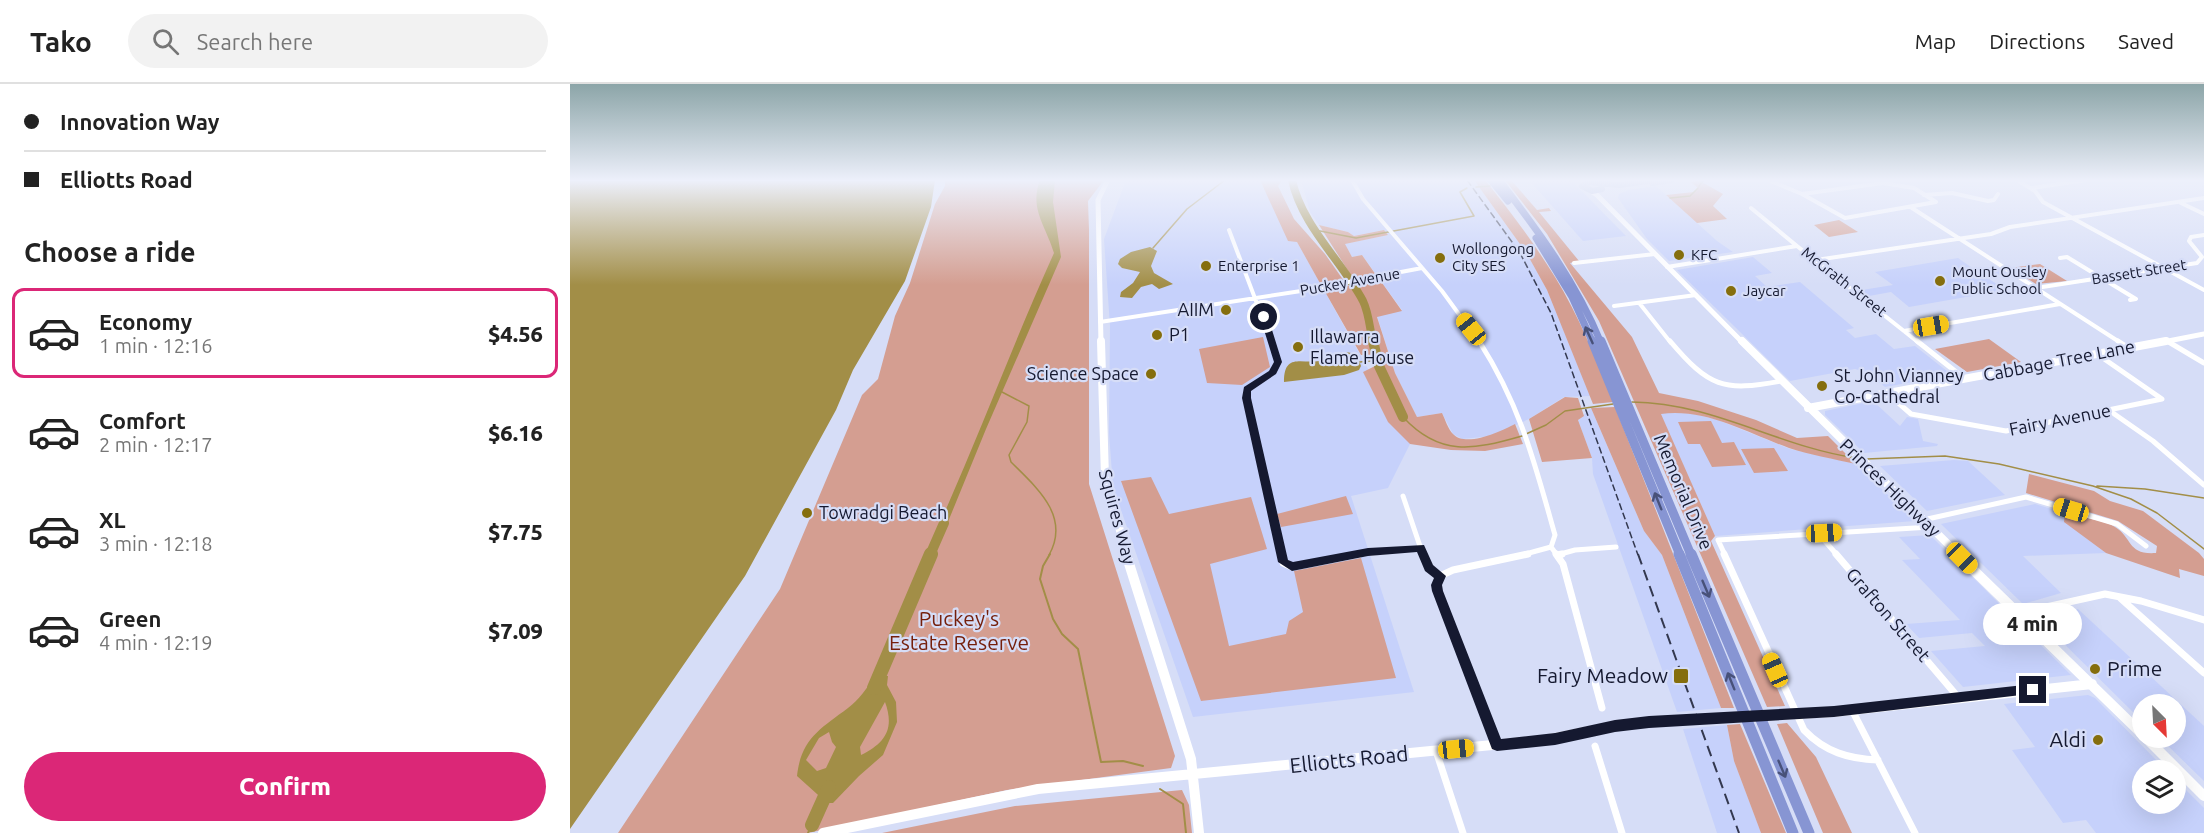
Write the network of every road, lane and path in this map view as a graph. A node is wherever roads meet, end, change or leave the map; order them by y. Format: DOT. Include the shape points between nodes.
graph roads {
  1 [pos="1098,215"];
  2 [pos="1377,215"];
  3 [pos="1518,215"];
  4 [pos="1526,215"];
  5 [pos="1617,215"];
  6 [pos="1619,215"];
  7 [pos="1759,215"];
  8 [pos="1840,215"];
  9 [pos="1865,215"];
  10 [pos="1923,215"];
  11 [pos="2066,215"];
  12 [pos="2092,215"];
  13 [pos="2071,218"];
  14 [pos="1229,230"];
  15 [pos="2204,235"];
  16 [pos="1959,238"];
  17 [pos="1640,239"];
  18 [pos="1797,246"];
  19 [pos="1655,254"];
  20 [pos="2073,256"];
  21 [pos="2067,257"];
  22 [pos="2060,258"];
  23 [pos="1815,260"];
  24 [pos="1574,263"];
  25 [pos="1667,267"];
  26 [pos="1422,268"];
  27 [pos="2162,268"];
  28 [pos="2099,278"];
  29 [pos="2036,288"];
  30 [pos="2204,290"];
  31 [pos="1696,296"];
  32 [pos="1255,297"];
  33 [pos="2142,298"];
  34 [pos="1640,304"];
  35 [pos="2060,304"];
  36 [pos="1614,306"];
  37 [pos="1100,322"];
  38 [pos="1905,331"];
  39 [pos="2204,334"];
  40 [pos="2168,341"];
  41 [pos="2129,348"];
  42 [pos="2097,354"];
  43 [pos="2204,363"];
  44 [pos="1965,379"];
  45 [pos="1781,381"];
  46 [pos="1617,388"];
  47 [pos="1887,393"];
  48 [pos="1808,408"];
  49 [pos="2109,411"];
  50 [pos="1630,419"];
  51 [pos="2204,485"];
  52 [pos="1403,496"];
  53 [pos="1923,520"];
  54 [pos="1930,527"];
  55 [pos="1818,533"];
  56 [pos="2146,546"];
  57 [pos="1551,547"];
  58 [pos="1617,547"];
  59 [pos="1420,548"];
  60 [pos="1557,555"];
  61 [pos="1440,576"];
  62 [pos="2118,596"];
  63 [pos="2019,613"];
  64 [pos="2204,620"];
  65 [pos="2204,673"];
  66 [pos="2092,684"];
  67 [pos="1958,697"];
  68 [pos="1602,708"];
  69 [pos="1852,710"];
  70 [pos="2132,724"];
  71 [pos="1497,745"];
  72 [pos="1595,747"];
  73 [pos="2156,748"];
  74 [pos="1436,751"];
  75 [pos="1878,760"];
  76 [pos="1194,775"];
  77 [pos="2204,796"];
  78 [pos="823,833"];
  79 [pos="1199,833"];
  80 [pos="1463,833"];
  81 [pos="1622,833"];
  82 [pos="1793,833"];
  83 [pos="1809,833"];
  84 [pos="1916,833"];
  1 -- 37 [label="main road, Squires Way"];
  2 -- 26 [label="street"];
  46 -- 3 [label="highway, Memorial Drive, one-way" via="1572,297 1541,244"];
  4 -- 46 [label="highway, Memorial Drive" via="1586,306"];
  5 -- 17 [label="main road, Princes Highway"];
  6 -- 17 [label="main road, Princes Highway"];
  7 -- 18 [label="street"];
  8 -- 9 [label="street" via="1845,218"];
  10 -- 16 [label="street"];
  11 -- 13 [label="street"];
  12 -- 13 [label="street"];
  13 -- 16 [label="street"];
  13 -- 27 [label="street"];
  14 -- 32 [label="street"];
  15 -- 27 [label="street, Bassett Street" via="2189,241 2202,257 2197,263"];
  16 -- 23 [label="street"];
  16 -- 29 [label="street"];
  17 -- 19 [label="main road, Princes Highway"];
  18 -- 23 [label="street, McGrath Street"];
  18 -- 25 [label="street, McGrath Street"];
  19 -- 24 [label="street"];
  19 -- 25 [label="main road, Princes Highway"];
  20 -- 21 [label="street"];
  21 -- 22 [label="street"];
  21 -- 28 [label="street"];
  23 -- 38 [label="street, McGrath Street"];
  25 -- 31 [label="main road, Princes Highway"];
  26 -- 32 [label="street, Puckey Avenue"];
  26 -- 57 [label="street" via="1474,332 1508,392 1528,442 1555,535"];
  27 -- 28 [label="street, Bassett Street"];
  27 -- 30 [label="street"];
  28 -- 29 [label="street, Bassett Street"];
  28 -- 33 [label="street" via="2133,299"];
  29 -- 35 [label="street"];
  31 -- 34 [label="street"];
  31 -- 45 [label="main road, Princes Highway"];
  32 -- 37 [label="street, Puckey Avenue"];
  32 -- 59 [label="street" via="1278,362 1273,372 1247,389 1246,398 1283,562 1292,567 1368,552"];
  34 -- 36 [label="street"];
  34 -- 45 [label="street" via="1707,379 1737,388"];
  35 -- 38 [label="street"];
  35 -- 41 [label="street"];
  37 -- 76 [label="main road, Squires Way" via="1106,487"];
  38 -- 44 [label="street, McGrath Street"];
  39 -- 40 [label="main road, Cabbage Tree Lane"];
  40 -- 41 [label="main road, Cabbage Tree Lane"];
  40 -- 43 [label="street"];
  41 -- 42 [label="main road, Cabbage Tree Lane"];
  42 -- 44 [label="main road, Cabbage Tree Lane"];
  42 -- 49 [label="street, Fairy Avenue" via="2162,399"];
  44 -- 47 [label="main road, Cabbage Tree Lane"];
  45 -- 48 [label="main road, Princes Highway"];
  46 -- 50 [label="highway, Memorial Drive"];
  47 -- 48 [label="main road, Cabbage Tree Lane"];
  47 -- 49 [label="street, Fairy Avenue" via="1911,414 2006,431"];
  48 -- 53 [label="main road, Princes Highway"];
  49 -- 51 [label="street" via="2153,441"];
  82 -- 50 [label="highway, Memorial Drive, one-way"];
  50 -- 83 [label="highway, Memorial Drive, one-way"];
  52 -- 59 [label="street"];
  53 -- 54 [label="main road, Princes Highway"];
  53 -- 56 [label="street" via="2026,496 2117,524"];
  54 -- 55 [label="street"];
  54 -- 63 [label="main road, Princes Highway"];
  55 -- 67 [label="street, Grafton Street"];
  55 -- 75 [label="street" via="1718,540 1804,730 1838,755"];
  57 -- 60 [label="street"];
  57 -- 61 [label="street"];
  58 -- 60 [label="street"];
  59 -- 61 [label="street" via="1429,568"];
  60 -- 68 [label="street" via="1563,564"];
  61 -- 71 [label="street" via="1437,591"];
  62 -- 63 [label="street" via="2093,596"];
  62 -- 64 [label="street"];
  62 -- 65 [label="street"];
  63 -- 66 [label="main road, Princes Highway"];
  66 -- 67 [label="main road, Elliotts Road"];
  66 -- 70 [label="main road, Princes Highway"];
  67 -- 69 [label="main road, Elliotts Road"];
  69 -- 71 [label="main road, Elliotts Road" via="1649,722"];
  69 -- 75 [label="street"];
  71 -- 74 [label="main road, Elliotts Road"];
  72 -- 81 [label="street"];
  73 -- 77 [label="main road"];
  74 -- 76 [label="main road, Elliotts Road"];
  74 -- 80 [label="street"];
  75 -- 84 [label="street"];
  76 -- 78 [label="main road, Elliotts Road" via="1018,792"];
  76 -- 79 [label="main road, Squires Way"];
}
